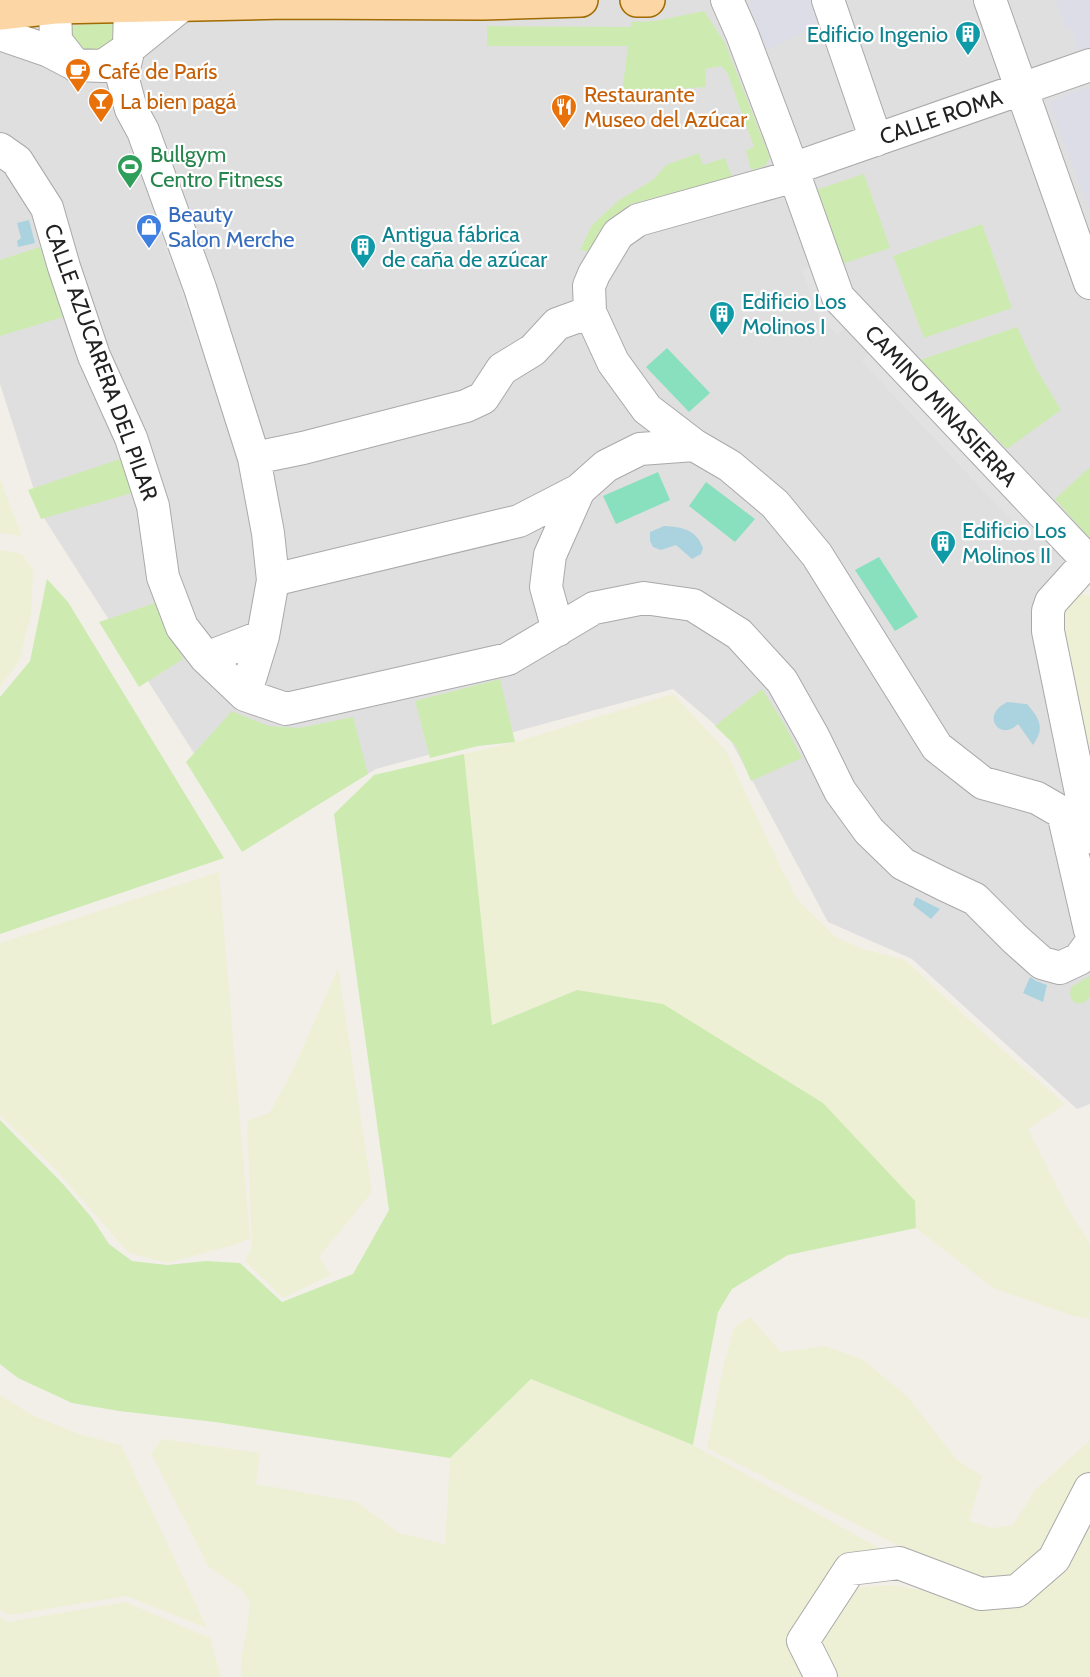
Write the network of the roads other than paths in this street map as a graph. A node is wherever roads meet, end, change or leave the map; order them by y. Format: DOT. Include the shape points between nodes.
graph roads {
  1 [pos="581,0"];
  2 [pos="637,0"];
  3 [pos="648,0"];
  4 [pos="727,0"];
  5 [pos="828,0"];
  6 [pos="990,0"];
  7 [pos="482,1"];
  8 [pos="182,5"];
  9 [pos="130,6"];
  10 [pos="55,7"];
  11 [pos="0,13"];
  12 [pos="0,34"];
  13 [pos="129,48"];
  14 [pos="75,65"];
  15 [pos="1090,65"];
  16 [pos="1021,89"];
  17 [pos="131,109"];
  18 [pos="876,140"];
  19 [pos="0,149"];
  20 [pos="793,172"];
  21 [pos="1090,283"];
  22 [pos="590,312"];
  23 [pos="647,409"];
  24 [pos="694,445"];
  25 [pos="640,449"];
  26 [pos="254,458"];
  27 [pos="579,490"];
  28 [pos="519,521"];
  29 [pos="550,555"];
  30 [pos="1089,562"];
  31 [pos="273,580"];
  32 [pos="558,630"];
  33 [pos="263,636"];
  34 [pos="206,658"];
  35 [pos="245,695"];
  36 [pos="1090,837"];
  37 [pos="1090,930"];
  38 [pos="1090,944"];
  39 [pos="1090,1489"];
  40 [pos="821,1677"];
  1 -- 7 [label="main road"];
  2 -- 3 [label="main road"];
  4 -- 20 [label="street, CAMINO MINASIERRA"];
  5 -- 18 [label="street"];
  6 -- 16 [label="street"];
  7 -- 8 [label="main road"];
  8 -- 9 [label="main road"];
  8 -- 13 [label="street"];
  9 -- 10 [label="main road"];
  9 -- 13 [label="street"];
  10 -- 11 [label="main road"];
  10 -- 14 [label="street" via="56,41"];
  12 -- 14 [label="street" via="49,51"];
  13 -- 14 [label="street" via="103,66"];
  13 -- 17 [label="street" via="122,76"];
  14 -- 17 [label="street"];
  15 -- 16 [label="street, CALLE ROMA"];
  16 -- 18 [label="street, CALLE ROMA"];
  16 -- 21 [label="street"];
  17 -- 26 [label="street" via="168,196"];
  18 -- 20 [label="street, CALLE ROMA"];
  19 -- 34 [label="street, CALLE AZUCARERA DEL PILAR" via="17,161 47,208 94,356 130,438 153,506 163,577 182,627"];
  20 -- 22 [label="street, CALLE ROMA" via="638,220 618,234 594,274 589,286"];
  20 -- 30 [label="street, CAMINO MINASIERRA" via="838,297"];
  22 -- 23 [label="street" via="613,362"];
  22 -- 26 [label="street" via="557,324 533,350 502,369 483,398 466,406"];
  23 -- 24 [label="street"];
  23 -- 25 [label="street"];
  24 -- 25 [label="street"];
  24 -- 37 [label="street" via="730,466 775,504 818,555 937,747 983,783 1037,798 1063,813"];
  25 -- 27 [label="street" via="606,466"];
  26 -- 31 [label="street"];
  27 -- 28 [label="street"];
  27 -- 29 [label="street"];
  28 -- 29 [label="street" via="538,536"];
  28 -- 31 [label="street"];
  29 -- 32 [label="street" via="546,587"];
  30 -- 36 [label="street" via="1051,602 1048,631"];
  31 -- 33 [label="street"];
  32 -- 35 [label="street, CALLE AZUCARERA DEL PILAR" via="508,659 286,709"];
  32 -- 38 [label="street, CALLE AZUCARERA DEL PILAR" via="594,608 644,598 693,605 739,634 782,681 840,791 869,831 903,864 975,899 1042,963 1060,968 1079,959"];
  33 -- 34 [label="street"];
  33 -- 35 [label="street"];
  34 -- 35 [label="street, CALLE AZUCARERA DEL PILAR"];
  39 -- 40 [label="street" via="1054,1558 1017,1591 981,1594 899,1563 850,1569 803,1641"];
}
